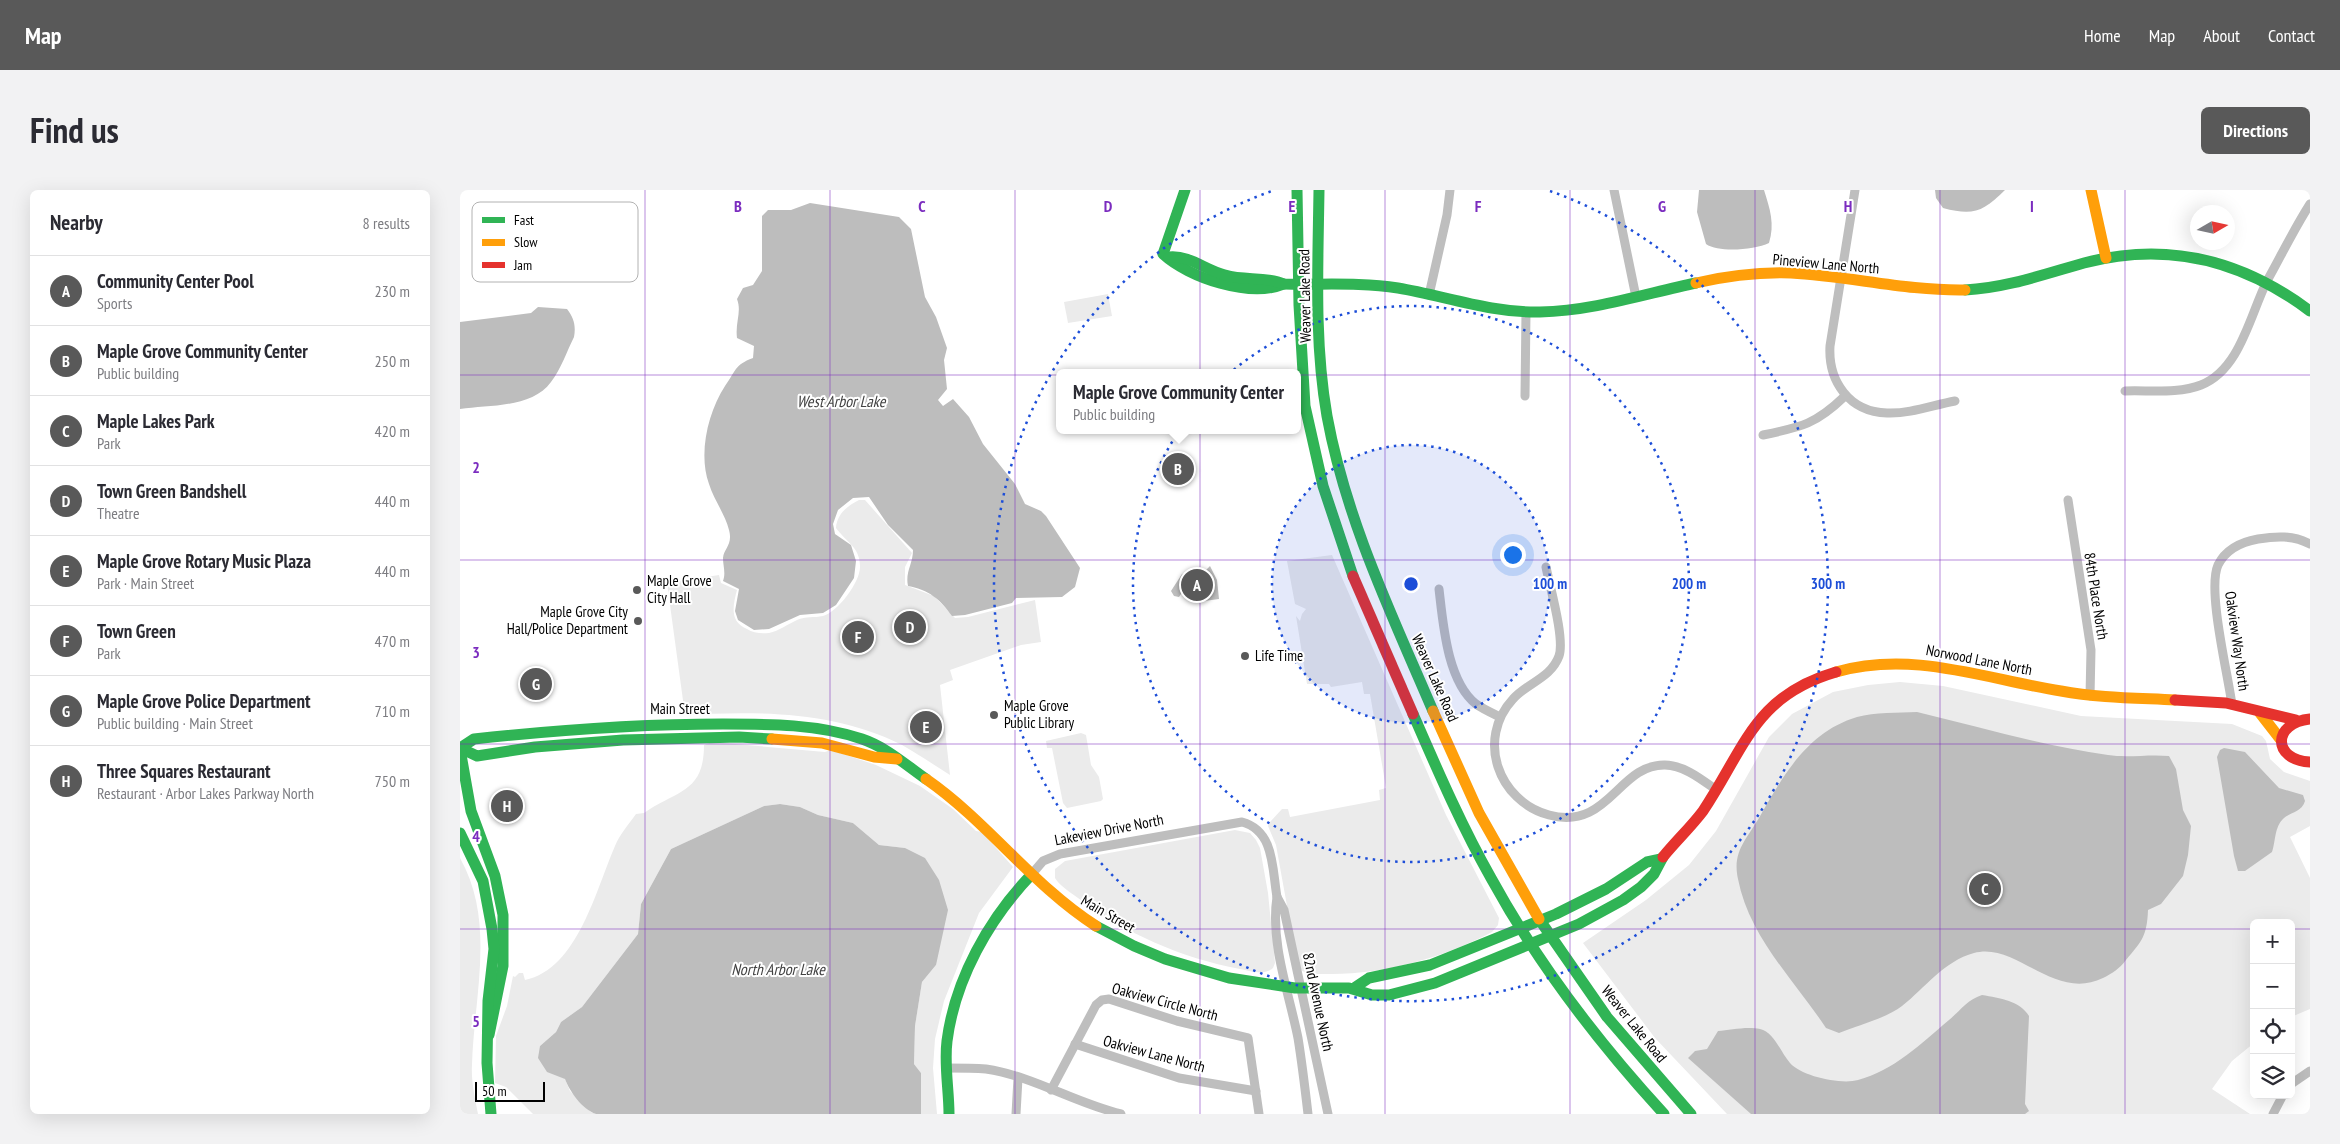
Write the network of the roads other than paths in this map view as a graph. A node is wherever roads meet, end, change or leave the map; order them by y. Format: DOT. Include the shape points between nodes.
graph roads {
  1 [pos="1186,190"];
  2 [pos="1297,190"];
  3 [pos="1319,190"];
  4 [pos="1450,190"];
  5 [pos="1614,190"];
  6 [pos="1855,190"];
  7 [pos="2091,190"];
  8 [pos="2310,204"];
  9 [pos="2106,258"];
  10 [pos="1840,278"];
  11 [pos="2267,283"];
  12 [pos="1298,284"];
  13 [pos="1319,284"];
  14 [pos="1429,295"];
  15 [pos="1636,297"];
  16 [pos="2310,311"];
  17 [pos="1526,312"];
  18 [pos="2125,391"];
  19 [pos="1525,396"];
  20 [pos="1845,396"];
  21 [pos="1955,401"];
  22 [pos="1763,435"];
  23 [pos="2068,500"];
  24 [pos="2310,544"];
  25 [pos="1546,567"];
  26 [pos="1439,589"];
  27 [pos="2090,696"];
  28 [pos="2232,705"];
  29 [pos="2260,713"];
  30 [pos="1500,717"];
  31 [pos="2305,719"];
  32 [pos="2281,740"];
  33 [pos="460,749"];
  34 [pos="897,759"];
  35 [pos="2310,762"];
  36 [pos="1715,789"];
  37 [pos="1250,824"];
  38 [pos="460,833"];
  39 [pos="1661,859"];
  40 [pos="1031,875"];
  41 [pos="1277,897"];
  42 [pos="1540,920"];
  43 [pos="1522,928"];
  44 [pos="1551,937"];
  45 [pos="1532,945"];
  46 [pos="1287,988"];
  47 [pos="1354,988"];
  48 [pos="1300,989"];
  49 [pos="489,1035"];
  50 [pos="1075,1044"];
  51 [pos="947,1068"];
  52 [pos="2310,1071"];
  53 [pos="1018,1078"];
  54 [pos="2295,1081"];
  55 [pos="1051,1090"];
  56 [pos="1256,1091"];
  57 [pos="2281,1099"];
  58 [pos="492,1114"];
  59 [pos="949,1114"];
  60 [pos="1016,1114"];
  61 [pos="1121,1114"];
  62 [pos="1259,1114"];
  63 [pos="1308,1114"];
  64 [pos="1328,1114"];
  65 [pos="1664,1114"];
  66 [pos="1691,1114"];
  67 [pos="2273,1114"];
  1 -- 12 [label="street, Pineview Lane North" via="1166,255 1178,255 1226,276 1272,278 1284,284"];
  2 -- 12 [label="street, Weaver Lake Road"];
  3 -- 13 [label="street, Weaver Lake Road"];
  4 -- 14 [label="street"];
  5 -- 15 [label="street"];
  6 -- 10 [label="street"];
  7 -- 9 [label="street"];
  8 -- 11 [label="street"];
  9 -- 10 [label="street, Pineview Lane North" via="1997,287 1967,290 1928,290"];
  9 -- 11 [label="street, Pineview Lane North" via="2143,254 2193,258 2228,266"];
  10 -- 15 [label="street, Pineview Lane North" via="1764,273 1732,276"];
  10 -- 20 [label="street" via="1830,360 1833,375"];
  11 -- 16 [label="street, Pineview Lane North"];
  11 -- 18 [label="street" via="2239,345 2217,376 2190,388"];
  12 -- 13 [label="street, Pineview Lane North"];
  12 -- 43 [label="street, Weaver Lake Road" via="1306,414 1335,530 1385,651 1472,844"];
  13 -- 14 [label="street, Pineview Lane North" via="1375,286"];
  13 -- 42 [label="street, Weaver Lake Road" via="1327,414 1353,520 1372,573 1475,804"];
  14 -- 17 [label="street, Pineview Lane North"];
  15 -- 17 [label="street, Pineview Lane North" via="1572,310"];
  17 -- 19 [label="street"];
  20 -- 21 [label="street" via="1860,407 1887,413"];
  20 -- 22 [label="street" via="1808,425"];
  23 -- 27 [label="street, 84th Place North" via="2091,650"];
  24 -- 28 [label="street, Oakview Way North" via="2279,536 2250,540 2237,545 2218,566 2215,591"];
  25 -- 30 [label="street" via="1562,645 1560,655 1555,666 1513,698"];
  26 -- 30 [label="street" via="1452,664 1476,704"];
  27 -- 28 [label="street, Norwood Lane North"];
  27 -- 36 [label="street, Norwood Lane North" via="1944,666 1898,663 1837,670 1803,684 1760,716 1740,743"];
  28 -- 29 [label="street, Norwood Lane North"];
  29 -- 31 [label="street, Norwood Lane North"];
  29 -- 32 [label="street"];
  30 -- 36 [label="street" via="1494,739 1500,777 1520,802 1537,811 1571,817 1600,808 1632,775 1665,765 1682,769"];
  31 -- 32 [label="street" via="2284,730"];
  32 -- 35 [label="street" via="2289,758 2299,763"];
  33 -- 34 [label="street, Main Street" via="477,756 535,747 623,740 739,736 822,744 874,757"];
  33 -- 34 [label="street, Main Street" via="474,739 622,724 785,725 848,735 879,746"];
  33 -- 49 [label="street" via="473,821 491,863 504,925 505,967"];
  34 -- 40 [label="street, Main Street" via="960,803"];
  36 -- 39 [label="street, Norwood Lane North" via="1693,825"];
  37 -- 40 [label="street, Lakeview Drive North" via="1242,822 1208,827 1060,854 1043,861"];
  37 -- 41 [label="street, 82nd Avenue North" via="1258,828 1267,840"];
  38 -- 49 [label="street" via="483,880 492,929 494,949 488,1001"];
  39 -- 42 [label="street, Norwood Lane North" via="1647,862 1581,903"];
  39 -- 44 [label="street, Norwood Lane North" via="1656,872 1642,886"];
  40 -- 46 [label="street, Main Street" via="1077,914 1143,950 1201,970"];
  40 -- 51 [label="street, Lakeview Drive North" via="1000,910 973,962 955,1007 948,1040"];
  41 -- 46 [label="street, 82nd Avenue North" via="1275,912"];
  41 -- 48 [label="street, 82nd Avenue North" via="1284,910"];
  42 -- 43 [label="street, Norwood Lane North"];
  42 -- 44 [label="street, Weaver Lake Road"];
  43 -- 45 [label="street, Weaver Lake Road"];
  43 -- 47 [label="street, Main Street" via="1430,965 1370,978"];
  44 -- 45 [label="street, Norwood Lane North"];
  44 -- 66 [label="street, Weaver Lake Road" via="1606,1016"];
  45 -- 47 [label="street, Main Street" via="1434,983 1407,990 1373,995"];
  45 -- 65 [label="street, Weaver Lake Road" via="1571,1001"];
  46 -- 48 [label="street, Main Street"];
  46 -- 63 [label="street, 82nd Avenue North" via="1298,1038"];
  47 -- 48 [label="street, Main Street"];
  48 -- 64 [label="street, 82nd Avenue North"];
  49 -- 58 [label="street" via="488,1088"];
  50 -- 55 [label="street, Oakview Circle North"];
  50 -- 56 [label="street, Oakview Lane North" via="1179,1078"];
  50 -- 56 [label="street, Oakview Circle North" via="1096,1005 1109,999 1177,1021 1248,1038"];
  51 -- 53 [label="street" via="986,1069"];
  51 -- 59 [label="street, Lakeview Drive North"];
  52 -- 54 [label="street"];
  53 -- 55 [label="street"];
  53 -- 60 [label="street"];
  55 -- 61 [label="street"];
  56 -- 62 [label="street, Oakview Circle North"];
  57 -- 67 [label="street"];
}
